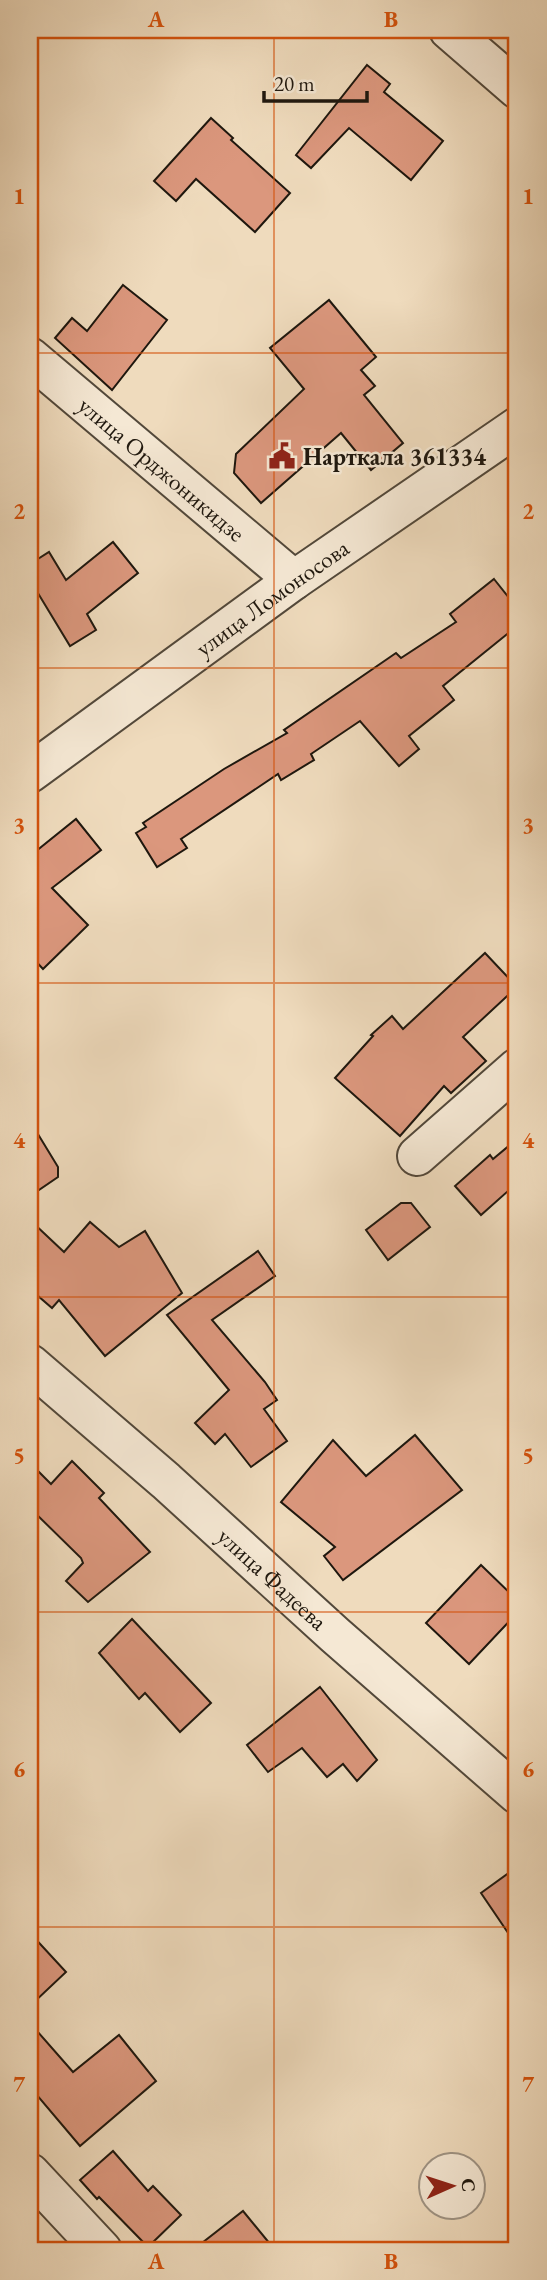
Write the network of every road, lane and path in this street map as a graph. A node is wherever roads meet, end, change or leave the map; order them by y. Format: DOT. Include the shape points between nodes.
graph roads {
  1 [pos="449,30"];
  2 [pos="517,89"];
  3 [pos="30,357"];
  4 [pos="517,427"];
  5 [pos="295,580"];
  6 [pos="30,772"];
  7 [pos="517,1068"];
  8 [pos="416,1156"];
  9 [pos="30,1364"];
  10 [pos="515,1787"];
  11 [pos="30,2173"];
  12 [pos="102,2250"];
  1 -- 2 [label="street"];
  3 -- 5 [label="street, улица Орджоникидзе"];
  4 -- 5 [label="street, улица Ломоносова"];
  5 -- 6 [label="street, улица Ломоносова"];
  7 -- 8 [label="street"];
  9 -- 10 [label="street, улица Фадеева"];
  11 -- 12 [label="street"];
}
